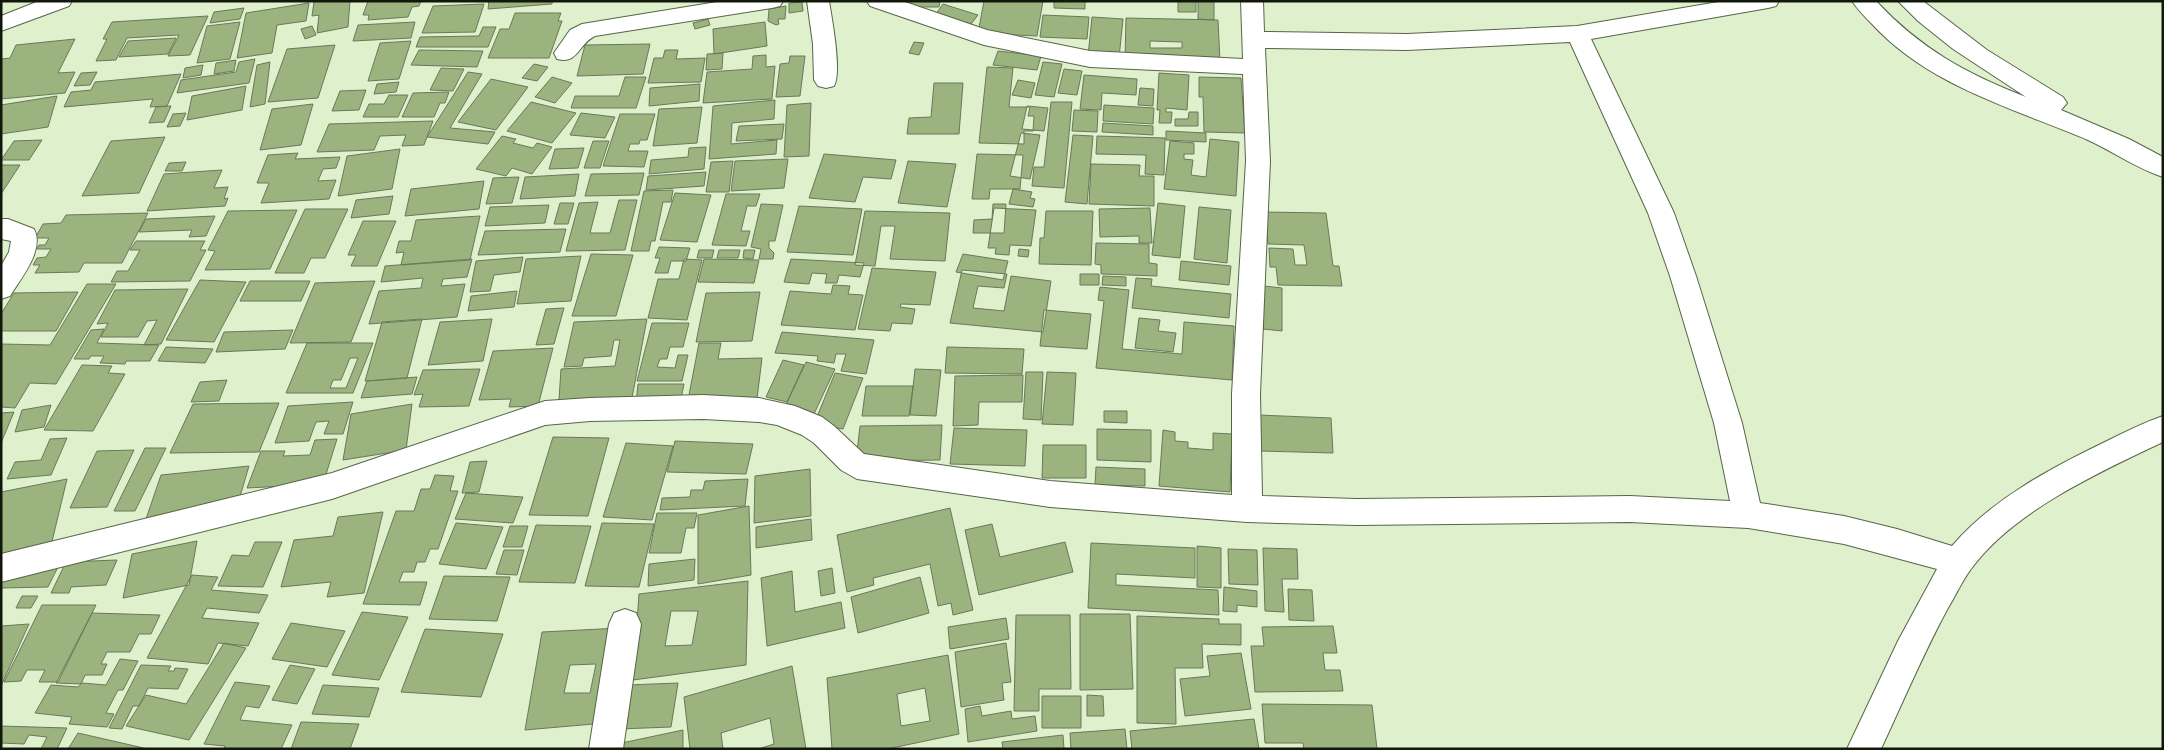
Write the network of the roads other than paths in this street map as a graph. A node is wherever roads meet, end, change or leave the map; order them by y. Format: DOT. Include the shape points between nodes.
graph roads {
  1 [pos="61,1"];
  2 [pos="772,1"];
  3 [pos="818,1"];
  4 [pos="878,1"];
  5 [pos="1252,1"];
  6 [pos="1768,1"];
  7 [pos="1863,1"];
  8 [pos="1909,1"];
  9 [pos="1,24"];
  10 [pos="1577,34"];
  11 [pos="1254,40"];
  12 [pos="565,53"];
  13 [pos="1254,67"];
  14 [pos="826,80"];
  15 [pos="2121,145"];
  16 [pos="2163,168"];
  17 [pos="1,229"];
  18 [pos="1,289"];
  19 [pos="2163,428"];
  20 [pos="1246,509"];
  21 [pos="1748,516"];
  22 [pos="1958,562"];
  23 [pos="1,568"];
  24 [pos="625,624"];
  25 [pos="606,749"];
  26 [pos="1863,749"];
  1 -- 9 [label="street"];
  2 -- 12 [label="street" via="590,30 578,35"];
  3 -- 14 [label="street"];
  4 -- 13 [label="street" via="984,36 1090,59"];
  5 -- 11 [label="street"];
  6 -- 10 [label="street"];
  7 -- 15 [label="street" via="1890,31 1927,59 1978,88"];
  8 -- 15 [label="street" via="1938,28 1994,67"];
  10 -- 11 [label="street" via="1407,42"];
  10 -- 21 [label="street" via="1661,213 1728,423"];
  11 -- 13 [label="street"];
  13 -- 20 [label="street" via="1258,161 1246,394"];
  15 -- 16 [label="street"];
  17 -- 18 [label="street" via="25,236 22,253"];
  19 -- 22 [label="street" via="2091,462 2026,502 1990,530"];
  20 -- 21 [label="street" via="1357,512 1630,510"];
  20 -- 23 [label="street" via="1050,494 856,466 812,426 763,410 580,409 545,414 332,486"];
  21 -- 22 [label="street" via="1844,530"];
  22 -- 26 [label="street" via="1921,626"];
  24 -- 25 [label="street"];
}
